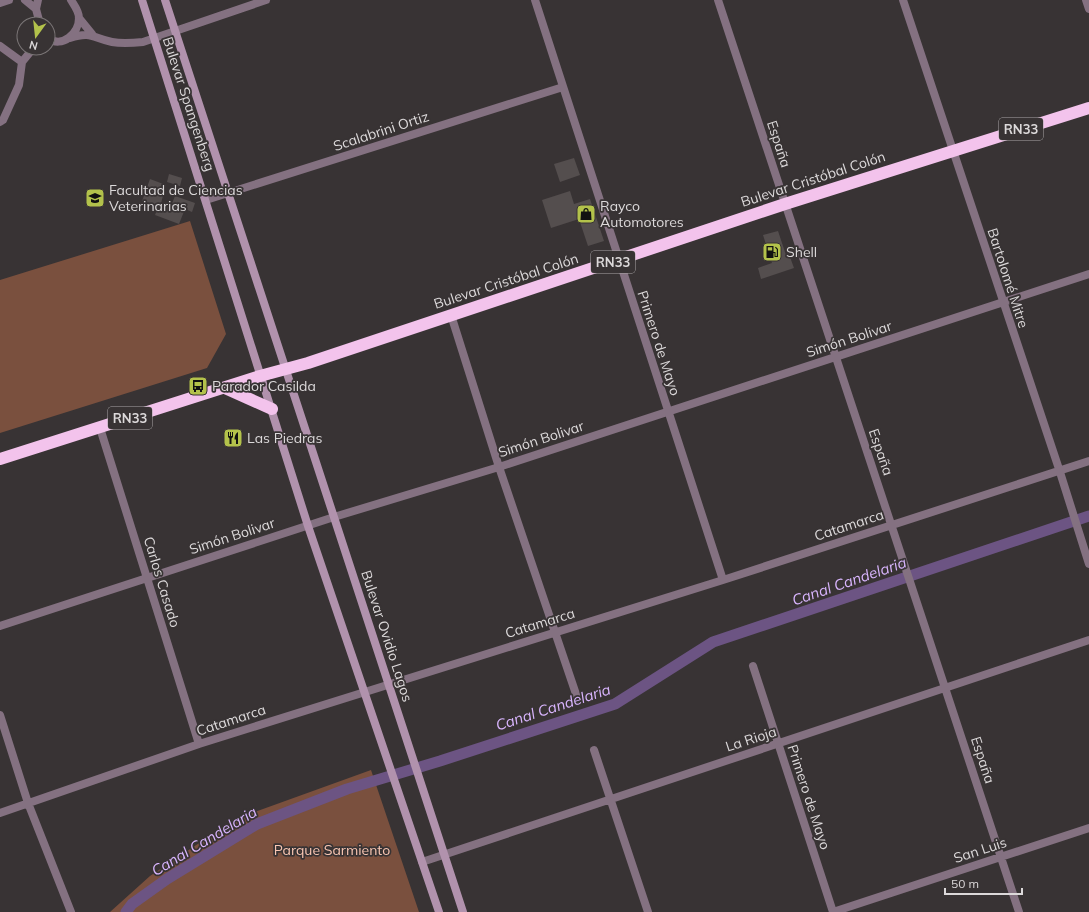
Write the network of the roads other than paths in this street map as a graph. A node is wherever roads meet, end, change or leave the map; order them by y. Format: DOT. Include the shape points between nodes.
graph roads {
  1 [pos="9,0"];
  2 [pos="25,0"];
  3 [pos="38,0"];
  4 [pos="71,0"];
  5 [pos="142,0"];
  6 [pos="165,0"];
  7 [pos="266,0"];
  8 [pos="535,0"];
  9 [pos="718,0"];
  10 [pos="903,0"];
  11 [pos="1086,0"];
  12 [pos="0,3"];
  13 [pos="36,9"];
  14 [pos="1089,9"];
  15 [pos="38,16"];
  16 [pos="79,18"];
  17 [pos="176,30"];
  18 [pos="92,34"];
  19 [pos="70,38"];
  20 [pos="154,38"];
  21 [pos="56,40"];
  22 [pos="61,41"];
  23 [pos="56,43"];
  24 [pos="0,46"];
  25 [pos="27,56"];
  26 [pos="22,62"];
  27 [pos="563,87"];
  28 [pos="1089,108"];
  29 [pos="0,122"];
  30 [pos="952,150"];
  31 [pos="229,193"];
  32 [pos="206,200"];
  33 [pos="785,204"];
  34 [pos="618,260"];
  35 [pos="1089,274"];
  36 [pos="1002,303"];
  37 [pos="451,315"];
  38 [pos="835,357"];
  39 [pos="285,368"];
  40 [pos="260,376"];
  41 [pos="225,388"];
  42 [pos="272,409"];
  43 [pos="668,411"];
  44 [pos="100,428"];
  45 [pos="0,459"];
  46 [pos="1089,461"];
  47 [pos="499,467"];
  48 [pos="1059,469"];
  49 [pos="334,517"];
  50 [pos="892,525"];
  51 [pos="308,526"];
  52 [pos="1089,564"];
  53 [pos="147,577"];
  54 [pos="723,580"];
  55 [pos="0,626"];
  56 [pos="554,632"];
  57 [pos="1089,640"];
  58 [pos="753,666"];
  59 [pos="389,684"];
  60 [pos="946,688"];
  61 [pos="364,691"];
  62 [pos="578,700"];
  63 [pos="0,715"];
  64 [pos="199,744"];
  65 [pos="778,744"];
  66 [pos="594,750"];
  67 [pos="610,799"];
  68 [pos="28,803"];
  69 [pos="0,813"];
  70 [pos="1089,828"];
  71 [pos="444,854"];
  72 [pos="1001,857"];
  73 [pos="422,862"];
  74 [pos="71,912"];
  75 [pos="439,912"];
  76 [pos="463,912"];
  77 [pos="648,912"];
  78 [pos="833,912"];
  79 [pos="1019,912"];
  1 -- 12 [label="street"];
  2 -- 13 [label="street"];
  3 -- 13 [label="street"];
  4 -- 16 [label="street"];
  5 -- 20 [label="main road, Bulevar Spangenberg"];
  6 -- 17 [label="main road, Bulevar Spangenberg"];
  7 -- 17 [label="street"];
  8 -- 27 [label="street, Primero de Mayo"];
  9 -- 33 [label="street, España"];
  10 -- 30 [label="street, Bartolomé Mitre"];
  11 -- 14 [label="street"];
  13 -- 15 [label="street"];
  16 -- 18 [label="street"];
  16 -- 19 [label="street"];
  17 -- 20 [label="street"];
  17 -- 31 [label="main road, Bulevar Spangenberg"];
  18 -- 19 [label="street"];
  18 -- 20 [label="street" via="128,44"];
  19 -- 22 [label="street"];
  20 -- 32 [label="main road, Bulevar Spangenberg"];
  21 -- 22 [label="street"];
  22 -- 23 [label="street"];
  24 -- 26 [label="street"];
  25 -- 26 [label="street"];
  26 -- 29 [label="street" via="19,85"];
  27 -- 31 [label="street, Scalabrini Ortiz"];
  27 -- 34 [label="street, Primero de Mayo"];
  28 -- 30 [label="highway, Bulevar Cristóbal Colón / RN33"];
  30 -- 33 [label="highway, Bulevar Cristóbal Colón / RN33"];
  30 -- 36 [label="street, Bartolomé Mitre"];
  31 -- 32 [label="street, Scalabrini Ortiz"];
  31 -- 39 [label="main road, Bulevar Spangenberg"];
  32 -- 40 [label="main road, Bulevar Spangenberg"];
  33 -- 34 [label="highway, Bulevar Cristóbal Colón / RN33"];
  33 -- 38 [label="street, España"];
  34 -- 37 [label="highway, Bulevar Cristóbal Colón / RN33"];
  34 -- 43 [label="street, Primero de Mayo"];
  35 -- 36 [label="street, Simón Bolivar"];
  36 -- 38 [label="street, Simón Bolivar"];
  36 -- 48 [label="street, Bartolomé Mitre"];
  37 -- 39 [label="highway, Bulevar Cristóbal Colón / RN33" via="308,363"];
  37 -- 47 [label="street"];
  38 -- 43 [label="street, Simón Bolivar"];
  38 -- 50 [label="street, España"];
  39 -- 40 [label="highway, Bulevar Cristóbal Colón / RN33"];
  39 -- 49 [label="main road, Bulevar Ovidio Lagos"];
  40 -- 41 [label="highway, Bulevar Cristóbal Colón / RN33"];
  40 -- 42 [label="main road"];
  41 -- 42 [label="highway"];
  41 -- 44 [label="highway, Bulevar Cristóbal Colón / RN33"];
  42 -- 51 [label="main road"];
  43 -- 47 [label="street, Simón Bolivar"];
  43 -- 54 [label="street, Primero de Mayo"];
  44 -- 45 [label="highway, Bulevar Cristóbal Colón / RN33"];
  44 -- 53 [label="street, Carlos Casado"];
  46 -- 48 [label="street, Catamarca"];
  47 -- 49 [label="street, Simón Bolivar"];
  47 -- 56 [label="street"];
  48 -- 50 [label="street, Catamarca"];
  48 -- 52 [label="street, Bartolomé Mitre"];
  49 -- 51 [label="street, Simón Bolivar"];
  49 -- 59 [label="main road, Bulevar Ovidio Lagos"];
  50 -- 54 [label="street, Catamarca"];
  50 -- 60 [label="street, España"];
  51 -- 53 [label="street, Simón Bolivar"];
  51 -- 61 [label="main road"];
  53 -- 55 [label="street, Simón Bolivar"];
  53 -- 64 [label="street, Carlos Casado"];
  54 -- 56 [label="street, Catamarca"];
  56 -- 59 [label="street, Catamarca"];
  56 -- 62 [label="street"];
  57 -- 60 [label="street, La Rioja"];
  58 -- 65 [label="street, Primero de Mayo"];
  59 -- 61 [label="street, Catamarca"];
  59 -- 71 [label="main road, Bulevar Ovidio Lagos"];
  60 -- 65 [label="street, La Rioja"];
  60 -- 72 [label="street, España"];
  61 -- 64 [label="street, Catamarca"];
  61 -- 73 [label="main road"];
  63 -- 68 [label="street"];
  64 -- 68 [label="street, Catamarca"];
  65 -- 67 [label="street, La Rioja"];
  65 -- 78 [label="street, Primero de Mayo"];
  66 -- 67 [label="street"];
  67 -- 71 [label="street, La Rioja"];
  67 -- 77 [label="street"];
  68 -- 69 [label="street, Catamarca"];
  68 -- 74 [label="street"];
  70 -- 72 [label="street, San Luis"];
  71 -- 73 [label="street, La Rioja"];
  71 -- 76 [label="main road, Bulevar Ovidio Lagos"];
  72 -- 78 [label="street, San Luis"];
  72 -- 79 [label="street, España"];
  73 -- 75 [label="main road"];
}
